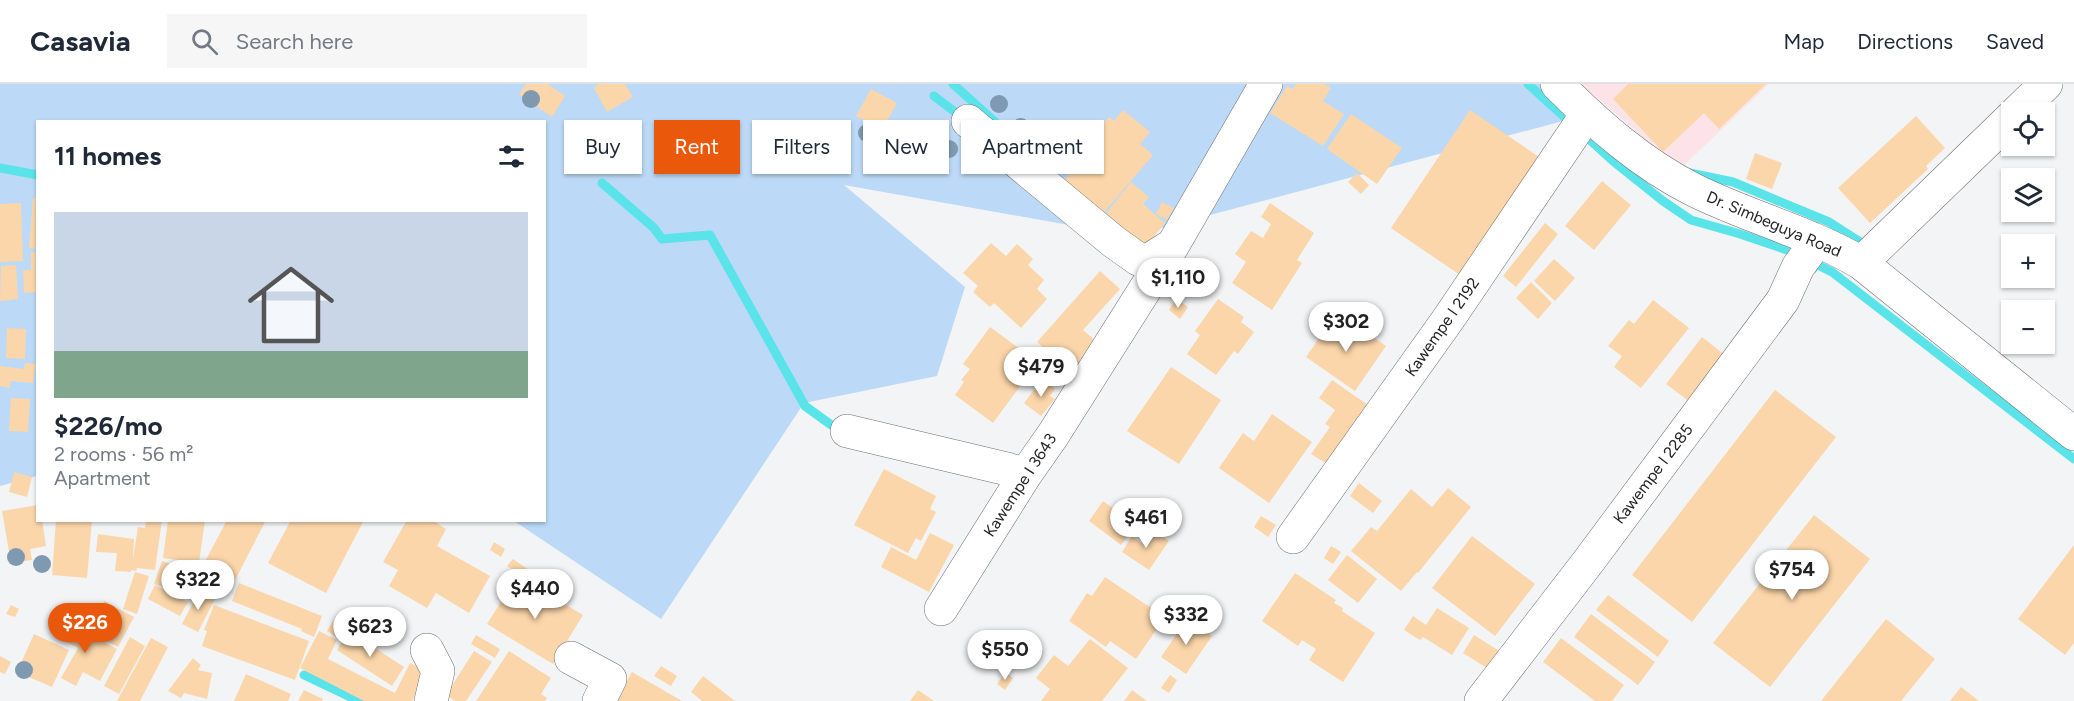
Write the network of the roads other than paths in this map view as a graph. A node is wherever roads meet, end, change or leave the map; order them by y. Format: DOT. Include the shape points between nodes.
graph roads {
  1 [pos="1266,84"];
  2 [pos="1557,84"];
  3 [pos="2046,84"];
  4 [pos="2027,102"];
  5 [pos="1587,114"];
  6 [pos="2001,128"];
  7 [pos="1032,174"];
  8 [pos="1817,241"];
  9 [pos="1173,245"];
  10 [pos="1861,262"];
  11 [pos="847,431"];
  12 [pos="2074,434"];
  13 [pos="1025,475"];
  14 [pos="1293,537"];
  15 [pos="940,609"];
  16 [pos="428,650"];
  17 [pos="571,658"];
  18 [pos="431,701"];
  19 [pos="598,701"];
  20 [pos="1481,701"];
  1 -- 9 [label="street, Kawempe I 3643"];
  2 -- 5 [label="street, Dr. Simbeguya Road"];
  3 -- 4 [label="street"];
  5 -- 8 [label="street, Dr. Simbeguya Road" via="1664,174"];
  5 -- 14 [label="street, Kawempe I 2192" via="1449,318"];
  6 -- 10 [label="street"];
  7 -- 9 [label="street" via="1138,259 1146,262"];
  8 -- 10 [label="street, Dr. Simbeguya Road"];
  8 -- 20 [label="street, Kawempe I 2285" via="1798,267 1783,300"];
  9 -- 13 [label="street, Kawempe I 3643"];
  10 -- 12 [label="street, Dr. Simbeguya Road"];
  11 -- 13 [label="street"];
  13 -- 15 [label="street, Kawempe I 3643"];
  16 -- 18 [label="street" via="438,671"];
  17 -- 19 [label="street" via="610,679"];
}
